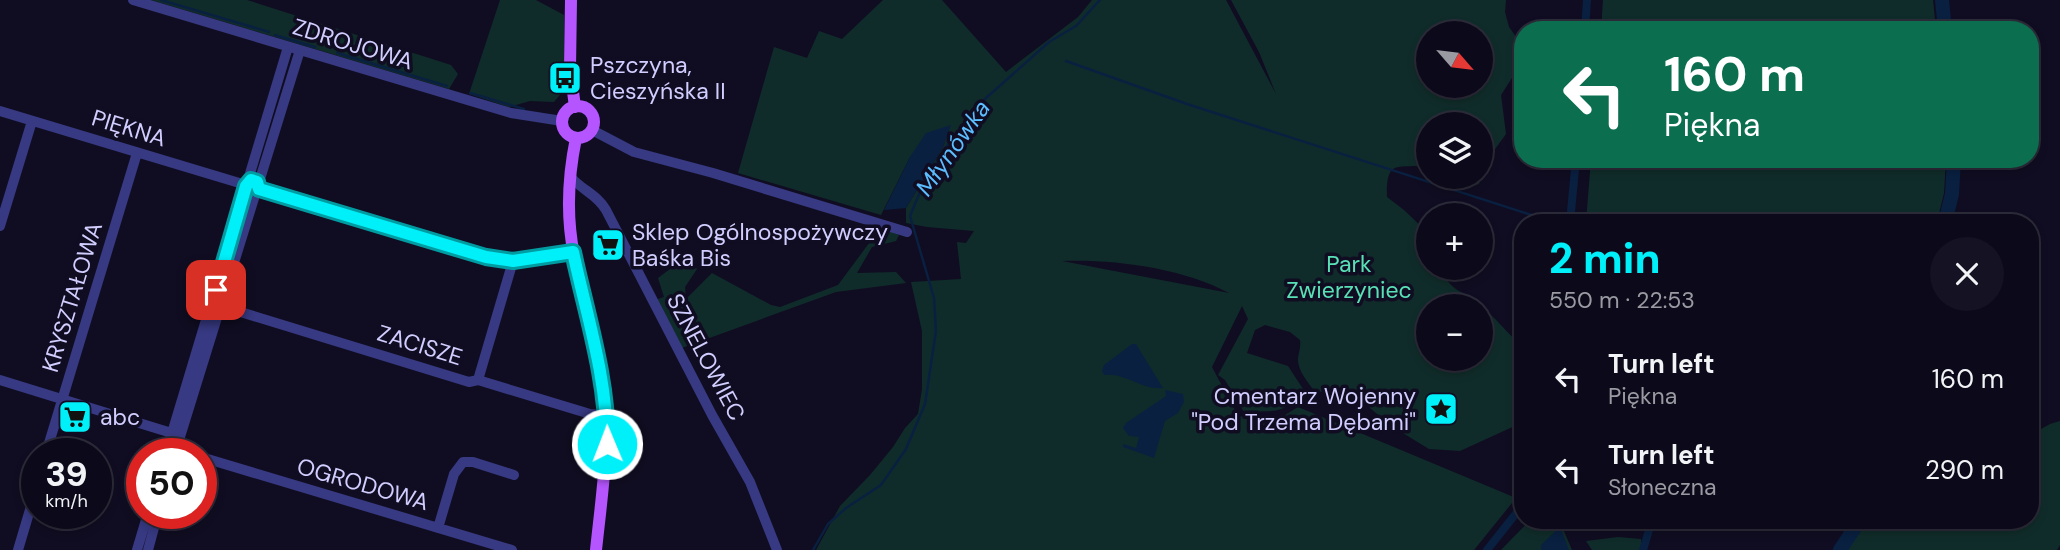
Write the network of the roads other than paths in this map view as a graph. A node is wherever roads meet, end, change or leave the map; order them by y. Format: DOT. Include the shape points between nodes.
graph roads {
  1 [pos="133,0"];
  2 [pos="572,0"];
  3 [pos="288,47"];
  4 [pos="300,50"];
  5 [pos="575,107"];
  6 [pos="0,111"];
  7 [pos="32,121"];
  8 [pos="562,121"];
  9 [pos="592,130"];
  10 [pos="576,138"];
  11 [pos="137,153"];
  12 [pos="570,176"];
  13 [pos="252,186"];
  14 [pos="587,191"];
  15 [pos="568,203"];
  16 [pos="0,226"];
  17 [pos="907,232"];
  18 [pos="573,252"];
  19 [pos="513,261"];
  20 [pos="222,306"];
  21 [pos="0,380"];
  22 [pos="478,380"];
  23 [pos="62,399"];
  24 [pos="606,415"];
  25 [pos="176,434"];
  26 [pos="50,438"];
  27 [pos="175,438"];
  28 [pos="217,462"];
  29 [pos="514,475"];
  30 [pos="438,527"];
  31 [pos="24,529"];
  32 [pos="143,529"];
  33 [pos="154,529"];
  34 [pos="18,550"];
  35 [pos="137,550"];
  36 [pos="148,550"];
  37 [pos="512,550"];
  38 [pos="596,550"];
  39 [pos="777,550"];
  1 -- 3 [label="street, ZDROJOWA"];
  2 -- 5 [label="main road" via="570,64"];
  3 -- 4 [label="street, ZDROJOWA"];
  3 -- 13 [label="street"];
  4 -- 8 [label="street, ZDROJOWA" via="511,113"];
  4 -- 13 [label="street"];
  5 -- 8 [label="main road"];
  5 -- 9 [label="main road" via="591,113"];
  6 -- 7 [label="street, PIĘKNA"];
  7 -- 11 [label="street, PIĘKNA"];
  7 -- 16 [label="street"];
  8 -- 10 [label="main road" via="565,132"];
  9 -- 10 [label="main road"];
  9 -- 17 [label="street" via="638,153"];
  10 -- 12 [label="main road"];
  11 -- 13 [label="street, PIĘKNA"];
  11 -- 23 [label="street, KRYSZTAŁOWA"];
  12 -- 14 [label="street, SZNELOWIEC"];
  12 -- 15 [label="main road"];
  13 -- 19 [label="street, PIĘKNA" via="467,252"];
  13 -- 20 [label="street"];
  13 -- 25 [label="street"];
  14 -- 15 [label="street"];
  14 -- 39 [label="street, SZNELOWIEC" via="606,210 750,482"];
  15 -- 18 [label="main road"];
  18 -- 19 [label="street, PIĘKNA"];
  18 -- 24 [label="main road" via="598,353"];
  19 -- 22 [label="street"];
  20 -- 22 [label="street, ZACISZE" via="469,382"];
  20 -- 25 [label="street"];
  21 -- 23 [label="street"];
  22 -- 24 [label="street, ZACISZE"];
  23 -- 25 [label="street"];
  23 -- 26 [label="street, KRYSZTAŁOWA"];
  24 -- 38 [label="main road"];
  25 -- 27 [label="street"];
  28 -- 30 [label="street, OGRODOWA"];
  29 -- 30 [label="street" via="463,462 456,469"];
  30 -- 37 [label="street, OGRODOWA"];
  31 -- 34 [label="street"];
  32 -- 35 [label="street"];
  33 -- 36 [label="street"];
}
